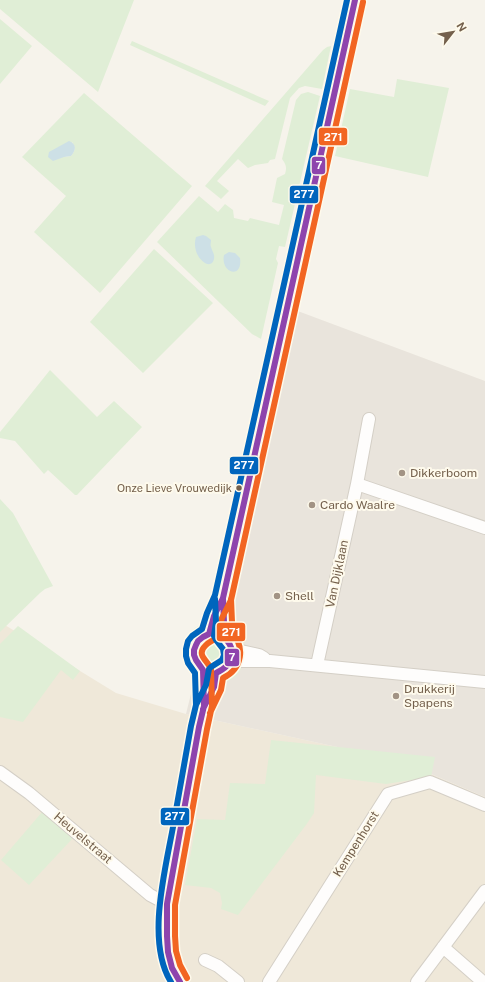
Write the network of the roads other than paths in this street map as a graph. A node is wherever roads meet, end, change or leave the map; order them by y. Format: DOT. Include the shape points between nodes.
graph roads {
  1 [pos="355,0"];
  2 [pos="369,419"];
  3 [pos="357,484"];
  4 [pos="485,528"];
  5 [pos="215,635"];
  6 [pos="232,655"];
  7 [pos="317,665"];
  8 [pos="210,672"];
  9 [pos="485,682"];
  10 [pos="0,772"];
  11 [pos="485,805"];
  12 [pos="485,891"];
  13 [pos="167,904"];
  14 [pos="443,947"];
  15 [pos="205,960"];
  16 [pos="172,967"];
  17 [pos="171,982"];
  18 [pos="180,982"];
  19 [pos="238,982"];
  20 [pos="269,982"];
  21 [pos="417,982"];
  22 [pos="483,982"];
  1 -- 5 [label="main road" via="223,598 224,622"];
  2 -- 3 [label="street, Van Dijklaan"];
  3 -- 4 [label="street"];
  3 -- 7 [label="street, Van Dijklaan"];
  5 -- 6 [label="main road" via="226,639"];
  5 -- 8 [label="main road" via="203,636 198,641 194,654 198,666"];
  6 -- 7 [label="street"];
  6 -- 8 [label="main road" via="228,667 222,671"];
  7 -- 9 [label="street"];
  8 -- 13 [label="main road" via="214,687 204,706 199,727"];
  10 -- 13 [label="street, Heuvelstraat" via="29,793 150,895"];
  11 -- 20 [label="street, Kempenhorst" via="430,782 388,794"];
  12 -- 14 [label="street"];
  13 -- 16 [label="main road" via="168,950"];
  14 -- 21 [label="street"];
  14 -- 22 [label="street"];
  15 -- 19 [label="street" via="218,966"];
  16 -- 17 [label="main road"];
  16 -- 18 [label="main road"];
}
